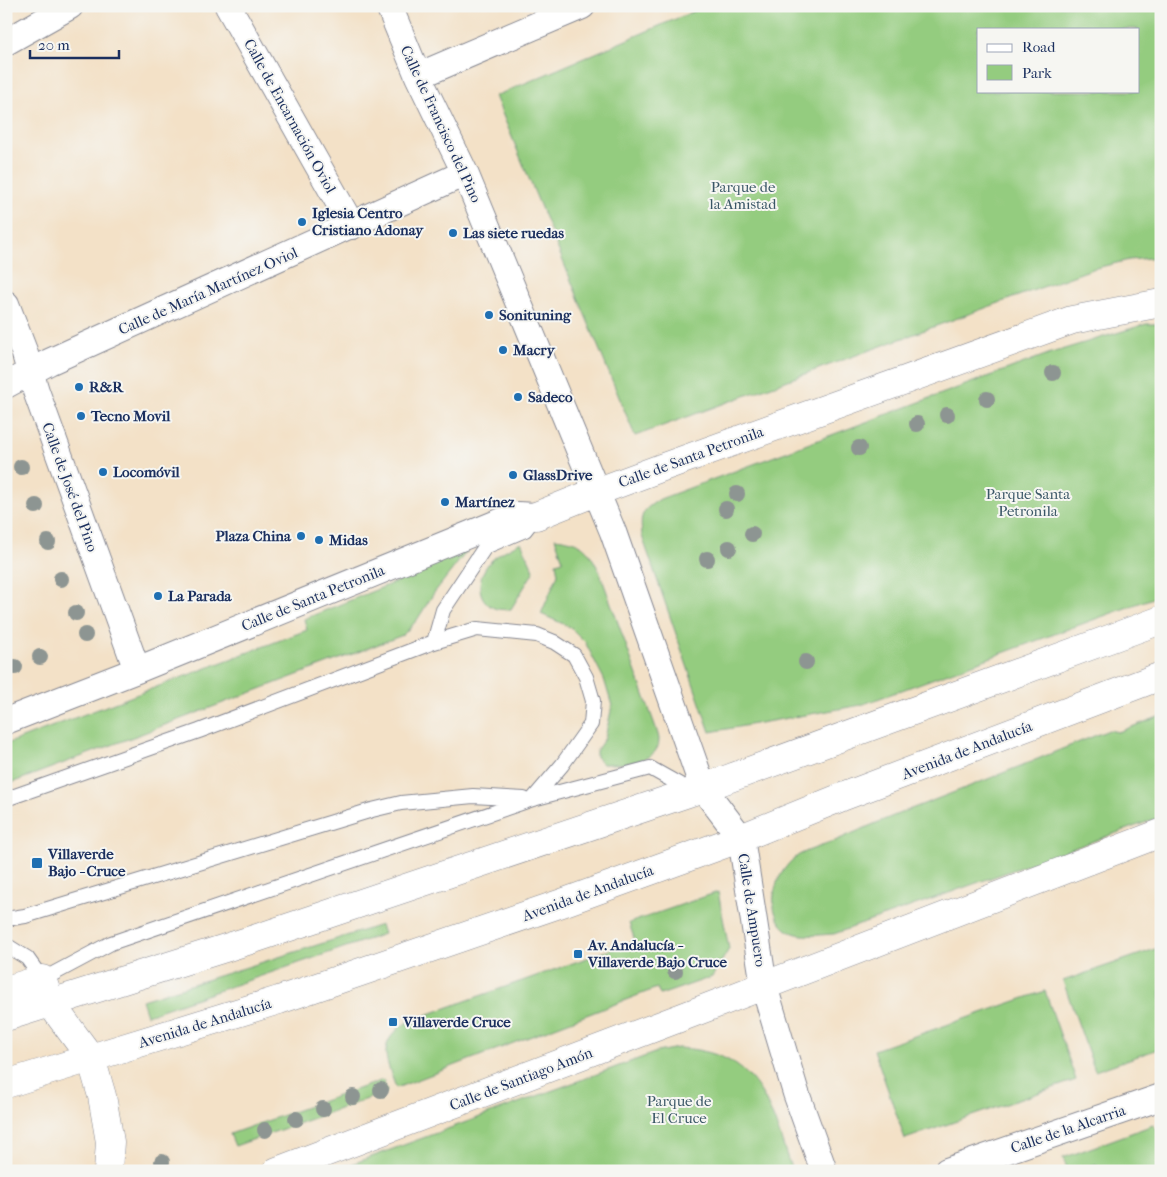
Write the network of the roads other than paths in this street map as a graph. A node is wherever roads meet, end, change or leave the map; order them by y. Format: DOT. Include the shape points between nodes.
graph roads {
  1 [pos="70,6"];
  2 [pos="228,6"];
  3 [pos="389,6"];
  4 [pos="582,6"];
  5 [pos="6,42"];
  6 [pos="418,76"];
  7 [pos="465,173"];
  8 [pos="352,226"];
  9 [pos="1161,303"];
  10 [pos="6,304"];
  11 [pos="31,373"];
  12 [pos="6,385"];
  13 [pos="596,492"];
  14 [pos="536,516"];
  15 [pos="1161,620"];
  16 [pos="434,642"];
  17 [pos="136,670"];
  18 [pos="1161,676"];
  19 [pos="6,721"];
  20 [pos="697,790"];
  21 [pos="6,799"];
  22 [pos="533,799"];
  23 [pos="1161,833"];
  24 [pos="741,838"];
  25 [pos="6,919"];
  26 [pos="6,945"];
  27 [pos="764,986"];
  28 [pos="6,990"];
  29 [pos="47,992"];
  30 [pos="6,998"];
  31 [pos="6,1017"];
  32 [pos="91,1058"];
  33 [pos="6,1084"];
  34 [pos="1161,1097"];
  35 [pos="108,1171"];
  36 [pos="278,1171"];
  37 [pos="824,1171"];
  38 [pos="947,1171"];
  1 -- 5 [label="street"];
  2 -- 8 [label="street, Calle de Encarnación Oviol"];
  3 -- 6 [label="street, Calle de Francisco del Pino"];
  4 -- 6 [label="street"];
  6 -- 7 [label="street, Calle de Francisco del Pino"];
  7 -- 8 [label="street, Calle de María Martínez Oviol"];
  7 -- 13 [label="street, Calle de Francisco del Pino"];
  8 -- 11 [label="street, Calle de María Martínez Oviol" via="49,362"];
  9 -- 13 [label="main road, Calle de Santa Petronila" via="1072,320"];
  10 -- 11 [label="street, Calle de José del Pino"];
  11 -- 12 [label="street, Calle de María Martínez Oviol"];
  11 -- 17 [label="street, Calle de José del Pino"];
  13 -- 14 [label="main road, Calle de Santa Petronila"];
  13 -- 20 [label="street, Calle de Ampuero" via="613,532"];
  14 -- 16 [label="lane" via="525,530 485,547 443,610"];
  14 -- 17 [label="street, Calle de Santa Petronila" via="517,515"];
  15 -- 20 [label="main road"];
  16 -- 21 [label="lane" via="199,731"];
  16 -- 22 [label="lane" via="477,629 537,635 574,655 586,677 593,701 591,724"];
  17 -- 19 [label="street, Calle de Santa Petronila"];
  18 -- 24 [label="main road, Avenida de Andalucía"];
  20 -- 22 [label="lane" via="650,768"];
  20 -- 24 [label="street, Calle de Ampuero"];
  20 -- 29 [label="main road" via="256,938"];
  22 -- 25 [label="lane" via="473,796 401,803"];
  22 -- 29 [label="lane" via="111,943"];
  23 -- 27 [label="main road, Calle de Santiago Amón"];
  24 -- 27 [label="street, Calle de Ampuero"];
  24 -- 32 [label="main road, Avenida de Andalucía" via="366,971"];
  26 -- 29 [label="lane" via="27,958"];
  27 -- 36 [label="main road, Calle de Santiago Amón"];
  27 -- 37 [label="street, Calle de Ampuero" via="796,1093"];
  28 -- 29 [label="main road"];
  29 -- 30 [label="lane"];
  29 -- 31 [label="main road"];
  29 -- 32 [label="main road"];
  32 -- 33 [label="main road, Avenida de Andalucía"];
  32 -- 35 [label="main road" via="110,1142"];
  34 -- 38 [label="street, Calle de la Alcarria"];
}
